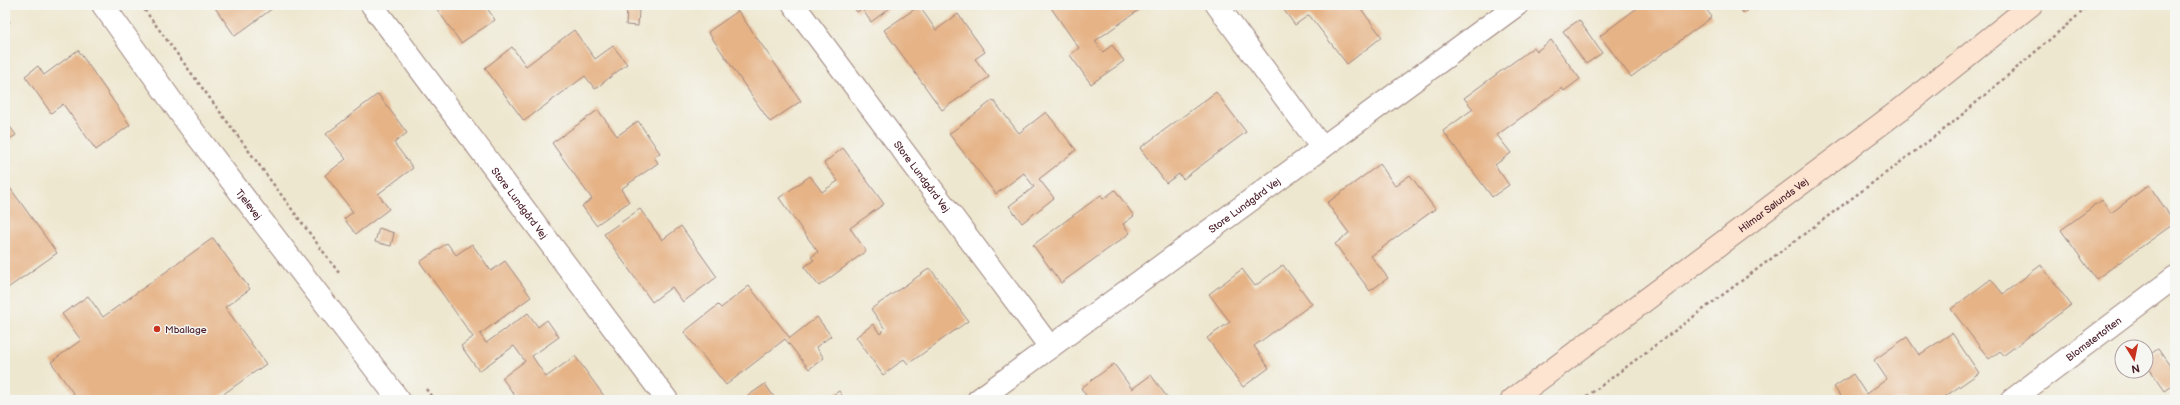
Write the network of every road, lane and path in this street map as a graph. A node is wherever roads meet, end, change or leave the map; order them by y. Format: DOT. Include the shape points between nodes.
graph roads {
  1 [pos="103,5"];
  2 [pos="141,5"];
  3 [pos="372,5"];
  4 [pos="794,5"];
  5 [pos="1217,5"];
  6 [pos="1517,5"];
  7 [pos="2031,5"];
  8 [pos="2090,5"];
  9 [pos="1322,148"];
  10 [pos="2175,277"];
  11 [pos="344,279"];
  12 [pos="1050,347"];
  13 [pos="424,387"];
  14 [pos="399,400"];
  15 [pos="434,400"];
  16 [pos="667,400"];
  17 [pos="978,400"];
  18 [pos="1512,400"];
  19 [pos="1582,400"];
  20 [pos="2012,400"];
  1 -- 14 [label="street, Tjelevej" via="188,124"];
  2 -- 11 [label="path"];
  3 -- 16 [label="street, Store Lundgård Vej"];
  4 -- 12 [label="street, Store Lundgård Vej"];
  5 -- 9 [label="street"];
  6 -- 9 [label="street, Store Lundgård Vej"];
  7 -- 18 [label="street, Hilmar Sølunds Vej" via="1901,109"];
  8 -- 19 [label="path" via="1950,125"];
  9 -- 12 [label="street, Store Lundgård Vej"];
  10 -- 20 [label="street, Blomstertoften"];
  12 -- 17 [label="street, Store Lundgård Vej"];
  13 -- 15 [label="path"];
}
